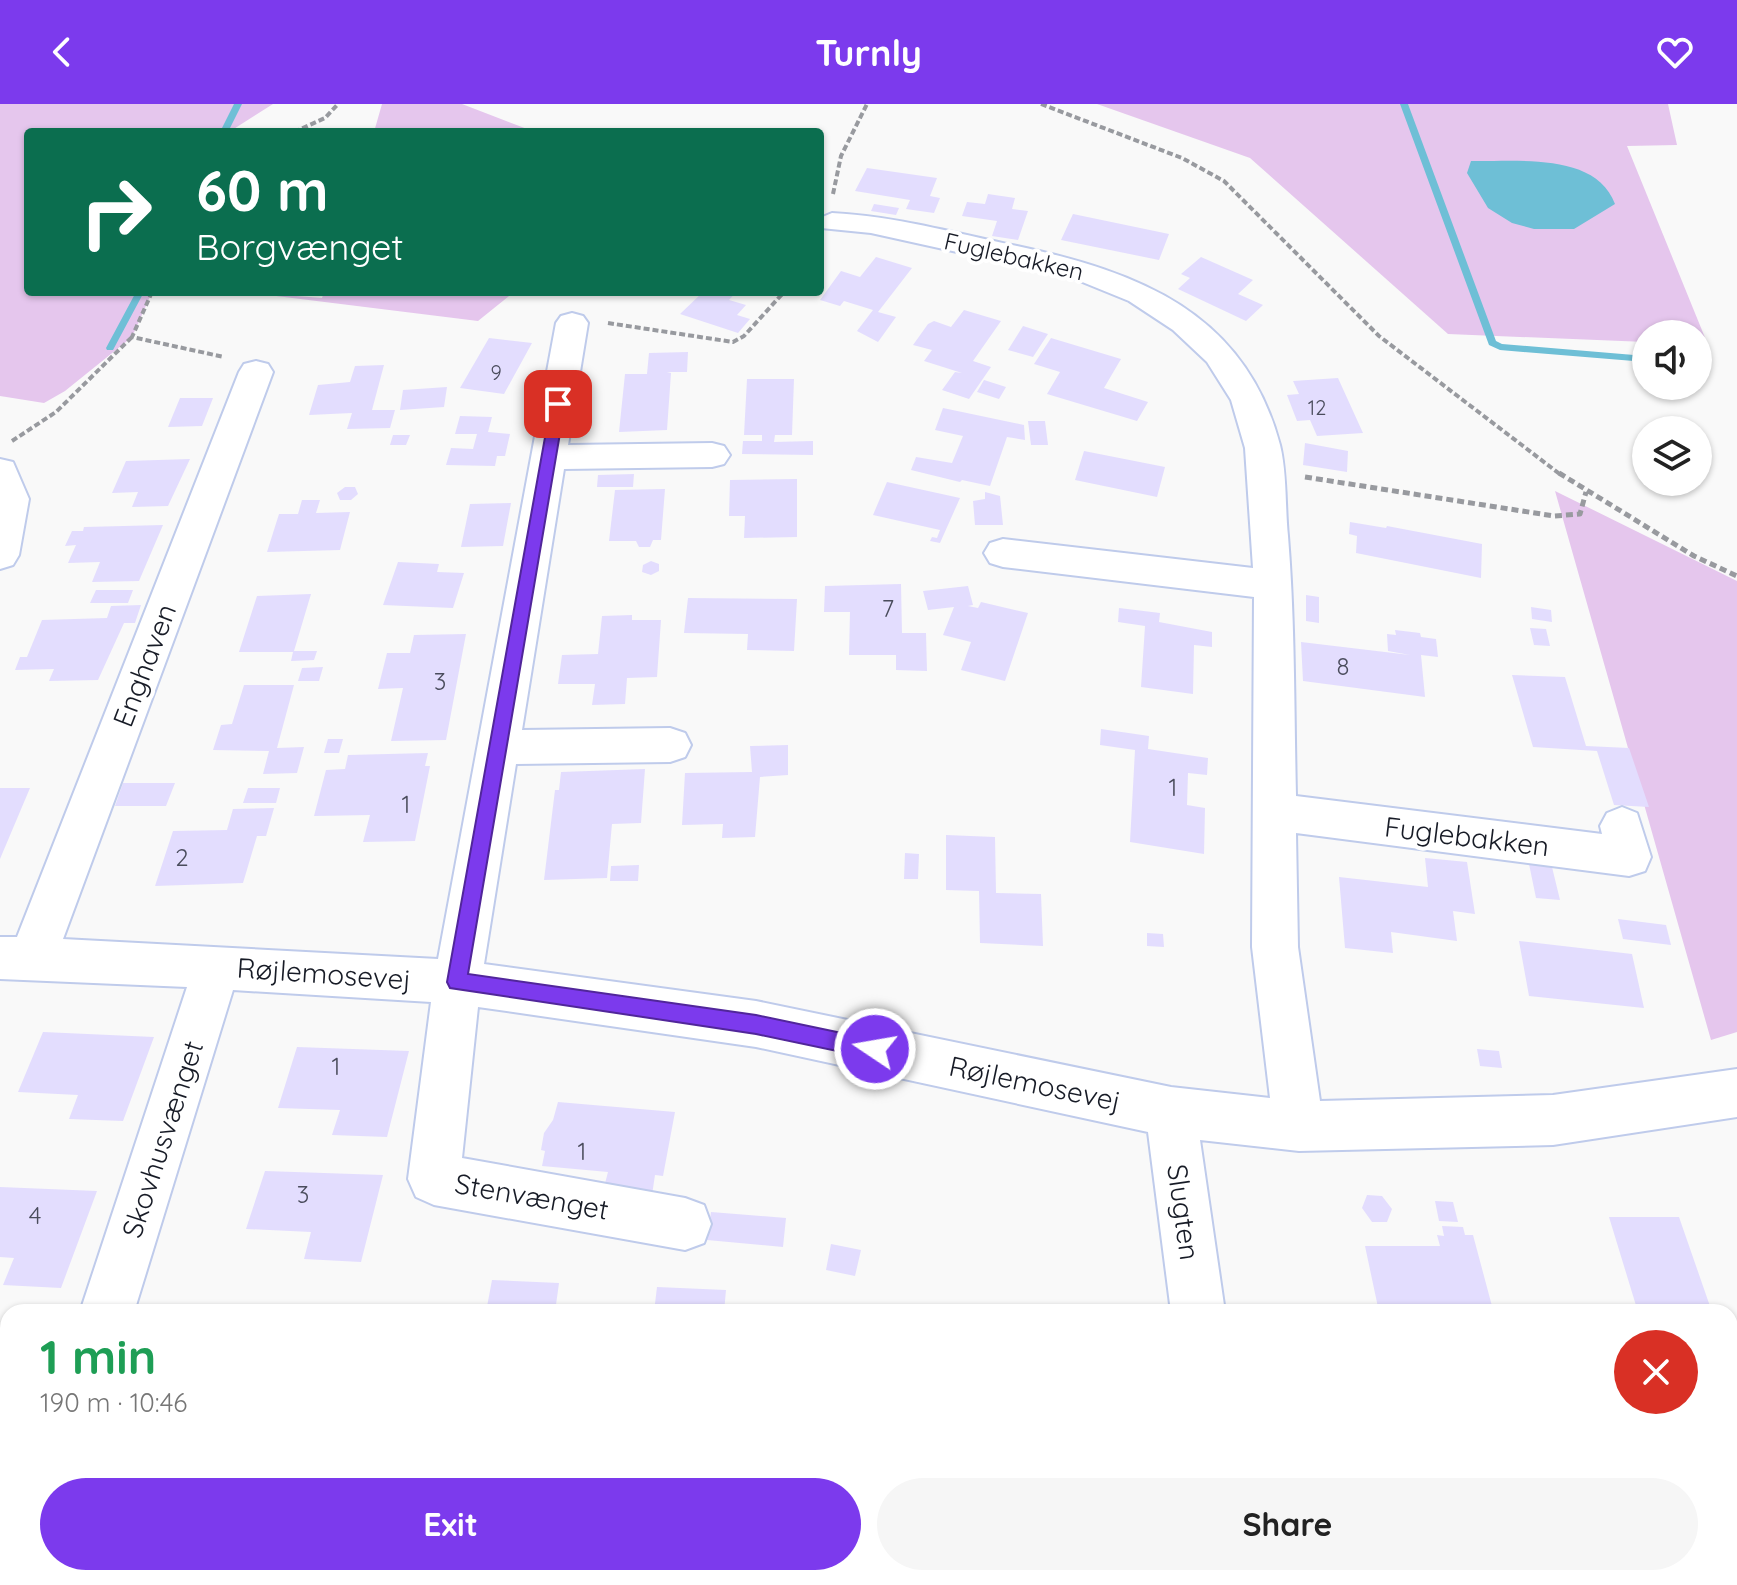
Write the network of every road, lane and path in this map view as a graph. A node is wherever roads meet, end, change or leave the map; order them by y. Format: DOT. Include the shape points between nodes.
graph roads {
  1 [pos="338,104"];
  2 [pos="867,104"];
  3 [pos="1041,104"];
  4 [pos="303,128"];
  5 [pos="832,222"];
  6 [pos="150,296"];
  7 [pos="780,296"];
  8 [pos="572,323"];
  9 [pos="132,337"];
  10 [pos="256,372"];
  11 [pos="712,455"];
  12 [pos="4,457"];
  13 [pos="549,457"];
  14 [pos="1264,471"];
  15 [pos="1586,491"];
  16 [pos="1,550"];
  17 [pos="1003,553"];
  18 [pos="1737,576"];
  19 [pos="1273,585"];
  20 [pos="670,745"];
  21 [pos="498,747"];
  22 [pos="1274,812"];
  23 [pos="1622,826"];
  24 [pos="16,958"];
  25 [pos="217,967"];
  26 [pos="457,982"];
  27 [pos="1737,1093"];
  28 [pos="1171,1112"];
  29 [pos="1299,1126"];
  30 [pos="685,1224"];
  31 [pos="110,1304"];
  32 [pos="1197,1304"];
  1 -- 4 [label="path" via="325,118"];
  2 -- 5 [label="path" via="841,156"];
  3 -- 15 [label="path" via="1182,158 1224,181 1379,336"];
  5 -- 14 [label="street, Fuglebakken" via="871,224 1079,269 1140,294 1219,355 1248,400 1263,448"];
  6 -- 9 [label="path"];
  7 -- 8 [label="path" via="733,342"];
  8 -- 13 [label="street"];
  9 -- 10 [label="path" via="230,359"];
  9 -- 12 [label="path"];
  10 -- 24 [label="street, Enghaven"];
  11 -- 13 [label="street"];
  12 -- 16 [label="street" via="11,499"];
  13 -- 21 [label="street"];
  14 -- 15 [label="path" via="1554,516 1580,514"];
  14 -- 19 [label="street, Fuglebakken"];
  15 -- 18 [label="path"];
  17 -- 19 [label="street"];
  19 -- 22 [label="street, Fuglebakken"];
  20 -- 21 [label="street"];
  21 -- 26 [label="street"];
  22 -- 23 [label="street, Fuglebakken" via="1629,857"];
  22 -- 29 [label="street, Fuglebakken" via="1275,947"];
  24 -- 25 [label="street, Røjlemosevej"];
  25 -- 26 [label="street, Røjlemosevej"];
  25 -- 31 [label="street, Skovhusvænget"];
  26 -- 28 [label="street, Røjlemosevej" via="756,1024"];
  26 -- 30 [label="street, Stenvænget" via="434,1179"];
  27 -- 29 [label="street, Røjlemosevej" via="1553,1120"];
  28 -- 29 [label="street, Røjlemosevej"];
  28 -- 32 [label="street, Slugten"];
}
